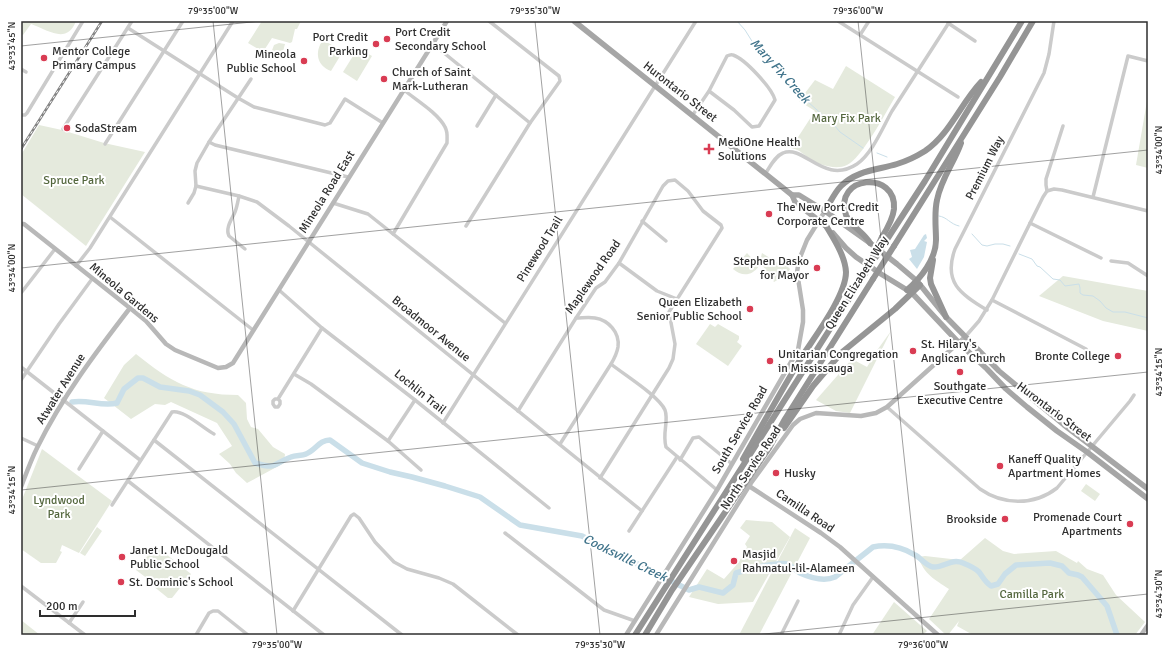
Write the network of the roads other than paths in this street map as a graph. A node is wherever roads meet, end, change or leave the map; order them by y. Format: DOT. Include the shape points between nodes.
graph roads {
  1 [pos="83,21"];
  2 [pos="132,21"];
  3 [pos="183,21"];
  4 [pos="233,21"];
  5 [pos="447,21"];
  6 [pos="489,21"];
  7 [pos="574,21"];
  8 [pos="696,21"];
  9 [pos="838,21"];
  10 [pos="869,21"];
  11 [pos="1022,21"];
  12 [pos="1033,21"];
  13 [pos="1054,21"];
  14 [pos="949,22"];
  15 [pos="128,28"];
  16 [pos="860,35"];
  17 [pos="975,41"];
  18 [pos="433,44"];
  19 [pos="164,51"];
  20 [pos="1148,61"];
  21 [pos="21,69"];
  22 [pos="917,71"];
  23 [pos="26,72"];
  24 [pos="200,74"];
  25 [pos="989,74"];
  26 [pos="251,79"];
  27 [pos="654,86"];
  28 [pos="404,90"];
  29 [pos="709,91"];
  30 [pos="496,95"];
  31 [pos="958,97"];
  32 [pos="238,98"];
  33 [pos="23,115"];
  34 [pos="692,116"];
  35 [pos="383,123"];
  36 [pos="530,123"];
  37 [pos="477,126"];
  38 [pos="1063,126"];
  39 [pos="63,129"];
  40 [pos="964,134"];
  41 [pos="209,142"];
  42 [pos="105,144"];
  43 [pos="765,174"];
  44 [pos="348,178"];
  45 [pos="196,186"];
  46 [pos="1047,191"];
  47 [pos="792,195"];
  48 [pos="239,196"];
  49 [pos="1093,197"];
  50 [pos="333,202"];
  51 [pos="188,203"];
  52 [pos="825,211"];
  53 [pos="1148,211"];
  54 [pos="110,217"];
  55 [pos="819,220"];
  56 [pos="642,221"];
  57 [pos="1030,223"];
  58 [pos="21,224"];
  59 [pos="824,224"];
  60 [pos="466,226"];
  61 [pos="393,234"];
  62 [pos="884,239"];
  63 [pos="666,241"];
  64 [pos="308,242"];
  65 [pos="870,243"];
  66 [pos="55,249"];
  67 [pos="246,249"];
  68 [pos="933,252"];
  69 [pos="1101,258"];
  70 [pos="1111,261"];
  71 [pos="618,263"];
  72 [pos="76,266"];
  73 [pos="1148,276"];
  74 [pos="92,279"];
  75 [pos="918,283"];
  76 [pos="278,290"];
  77 [pos="910,292"];
  78 [pos="21,293"];
  79 [pos="677,299"];
  80 [pos="992,300"];
  81 [pos="130,308"];
  82 [pos="987,310"];
  83 [pos="946,317"];
  84 [pos="576,318"];
  85 [pos="505,323"];
  86 [pos="322,328"];
  87 [pos="253,330"];
  88 [pos="965,337"];
  89 [pos="959,343"];
  90 [pos="1086,349"];
  91 [pos="611,364"];
  92 [pos="21,366"];
  93 [pos="220,368"];
  94 [pos="27,371"];
  95 [pos="294,374"];
  96 [pos="473,375"];
  97 [pos="21,380"];
  98 [pos="1134,395"];
  99 [pos="653,396"];
  100 [pos="278,399"];
  101 [pos="414,400"];
  102 [pos="64,401"];
  103 [pos="887,407"];
  104 [pos="518,411"];
  105 [pos="443,423"];
  106 [pos="102,431"];
  107 [pos="214,434"];
  108 [pos="21,438"];
  109 [pos="154,440"];
  110 [pos="388,441"];
  111 [pos="560,444"];
  112 [pos="38,446"];
  113 [pos="1092,446"];
  114 [pos="769,448"];
  115 [pos="1088,452"];
  116 [pos="679,458"];
  117 [pos="140,460"];
  118 [pos="732,464"];
  119 [pos="79,469"];
  120 [pos="421,470"];
  121 [pos="600,478"];
  122 [pos="128,481"];
  123 [pos="730,486"];
  124 [pos="749,486"];
  125 [pos="21,487"];
  126 [pos="1148,488"];
  127 [pos="717,490"];
  128 [pos="1148,499"];
  129 [pos="112,505"];
  130 [pos="549,508"];
  131 [pos="642,511"];
  132 [pos="629,531"];
  133 [pos="505,533"];
  134 [pos="319,570"];
  135 [pos="873,577"];
  136 [pos="21,586"];
  137 [pos="798,601"];
  138 [pos="83,602"];
  139 [pos="293,611"];
  140 [pos="635,621"];
  141 [pos="69,623"];
  142 [pos="1148,625"];
  143 [pos="783,634"];
  144 [pos="85,635"];
  145 [pos="196,635"];
  146 [pos="248,635"];
  147 [pos="324,635"];
  148 [pos="402,635"];
  149 [pos="518,635"];
  150 [pos="626,635"];
  151 [pos="635,635"];
  152 [pos="645,635"];
  153 [pos="656,635"];
  154 [pos="839,635"];
  155 [pos="938,635"];
  156 [pos="1141,635"];
  1 -- 33 [label="street"];
  2 -- 15 [label="street"];
  3 -- 19 [label="street"];
  4 -- 24 [label="street"];
  5 -- 18 [label="street, Mineola Road East"];
  6 -- 36 [label="street" via="560,78"];
  7 -- 27 [label="main road, Hurontario Street"];
  8 -- 27 [label="street, Pinewood Trail"];
  9 -- 16 [label="street"];
  10 -- 16 [label="street"];
  11 -- 25 [label="highway, Queen Elizabeth Way"];
  12 -- 40 [label="highway, Queen Elizabeth Way"];
  13 -- 82 [label="street, Premium Way" via="1044,73 951,261 952,278 957,288"];
  14 -- 17 [label="street"];
  14 -- 22 [label="street"];
  15 -- 19 [label="street"];
  15 -- 39 [label="street"];
  16 -- 22 [label="street"];
  18 -- 28 [label="street, Mineola Road East"];
  18 -- 30 [label="street"];
  19 -- 24 [label="street"];
  19 -- 42 [label="street"];
  20 -- 49 [label="street" via="1128,56"];
  21 -- 23 [label="street"];
  22 -- 31 [label="street"];
  22 -- 43 [label="street" via="868,153 856,165 841,170 824,169 796,153 789,152 778,156"];
  24 -- 32 [label="street"];
  24 -- 54 [label="street"];
  25 -- 52 [label="highway" via="926,150 899,164 864,171 852,177 841,186"];
  25 -- 62 [label="highway, Queen Elizabeth Way" via="925,181"];
  26 -- 32 [label="street"];
  27 -- 34 [label="main road, Hurontario Street"];
  27 -- 85 [label="street, Pinewood Trail"];
  28 -- 35 [label="street, Mineola Road East"];
  28 -- 61 [label="street" via="439,118 448,135 447,142"];
  29 -- 29 [label="street" via="752,127 759,126 774,102 759,75 734,55 727,56"];
  29 -- 34 [label="street"];
  30 -- 36 [label="street"];
  30 -- 37 [label="street"];
  32 -- 35 [label="street" via="254,107 325,124 330,123 345,99"];
  32 -- 41 [label="street"];
  34 -- 43 [label="main road, Hurontario Street"];
  35 -- 44 [label="street, Mineola Road East"];
  36 -- 60 [label="street"];
  38 -- 46 [label="street" via="1046,178"];
  40 -- 68 [label="highway" via="936,201 936,242"];
  40 -- 114 [label="highway, Queen Elizabeth Way, bridge" via="785,418"];
  41 -- 44 [label="street"];
  41 -- 45 [label="street" via="196,167"];
  43 -- 47 [label="main road, Hurontario Street"];
  44 -- 50 [label="street, Mineola Road East"];
  45 -- 48 [label="street, Broadmoor Avenue"];
  45 -- 51 [label="street"];
  46 -- 49 [label="street" via="1062,190"];
  46 -- 57 [label="street"];
  47 -- 52 [label="main road, Hurontario Street" via="799,195"];
  47 -- 55 [label="main road, Hurontario Street" via="794,202"];
  48 -- 64 [label="street, Broadmoor Avenue" via="257,202"];
  48 -- 67 [label="street" via="228,233"];
  49 -- 53 [label="street"];
  50 -- 61 [label="street" via="368,214"];
  50 -- 64 [label="street, Mineola Road East"];
  52 -- 55 [label="street, South Service Road"];
  52 -- 65 [label="main road, Hurontario Street"];
  54 -- 72 [label="street"];
  54 -- 87 [label="street"];
  55 -- 59 [label="main road, Hurontario Street"];
  55 -- 118 [label="street, South Service Road" via="801,252 798,264 803,316 798,350"];
  56 -- 63 [label="street"];
  56 -- 71 [label="street, Maplewood Road"];
  56 -- 79 [label="street, Maplewood Road" via="663,186 668,181 675,180 688,191 703,211 721,225 720,232"];
  57 -- 69 [label="street"];
  57 -- 80 [label="street"];
  58 -- 66 [label="street, Mineola Gardens"];
  59 -- 77 [label="main road, Hurontario Street" via="856,256"];
  59 -- 123 [label="highway" via="843,260 846,271 844,284 736,471"];
  61 -- 85 [label="street"];
  62 -- 65 [label="highway" via="894,210 892,197 884,186 878,183 860,183 848,192 844,202 845,211 850,222"];
  62 -- 123 [label="highway, Queen Elizabeth Way, bridge" via="865,274"];
  64 -- 76 [label="street, Mineola Road East"];
  64 -- 96 [label="street, Broadmoor Avenue"];
  65 -- 75 [label="main road, Hurontario Street"];
  66 -- 72 [label="street, Mineola Gardens"];
  66 -- 78 [label="street"];
  68 -- 75 [label="highway"];
  68 -- 83 [label="highway" via="931,284"];
  70 -- 73 [label="street" via="1128,263"];
  71 -- 79 [label="street" via="658,290"];
  71 -- 84 [label="street, Maplewood Road" via="605,282 596,288"];
  72 -- 74 [label="street, Mineola Gardens"];
  74 -- 81 [label="street, Mineola Gardens"];
  74 -- 94 [label="street"];
  75 -- 77 [label="highway"];
  75 -- 83 [label="main road, Hurontario Street"];
  76 -- 86 [label="street, Lochlin Trail"];
  76 -- 87 [label="street, Mineola Road East"];
  77 -- 89 [label="main road, Hurontario Street"];
  77 -- 114 [label="highway" via="890,314 841,353 813,386"];
  79 -- 99 [label="street" via="669,312 675,344 673,359"];
  80 -- 82 [label="street"];
  80 -- 90 [label="street"];
  81 -- 93 [label="street, Mineola Gardens" via="146,321 166,344"];
  81 -- 102 [label="street, Atwater Avenue" via="96,352"];
  82 -- 88 [label="street"];
  83 -- 88 [label="main road, Hurontario Street"];
  84 -- 91 [label="street" via="594,318 609,323 615,331 618,345"];
  84 -- 104 [label="street, Maplewood Road"];
  85 -- 96 [label="street, Pinewood Trail"];
  86 -- 95 [label="street"];
  86 -- 101 [label="street, Lochlin Trail"];
  87 -- 93 [label="street, Mineola Road East" via="232,364"];
  88 -- 89 [label="street, North Service Road"];
  88 -- 113 [label="main road, Hurontario Street" via="1012,382"];
  89 -- 103 [label="street, North Service Road"];
  89 -- 115 [label="main road, Hurontario Street" via="1027,407"];
  91 -- 99 [label="street"];
  91 -- 111 [label="street"];
  92 -- 94 [label="street"];
  94 -- 97 [label="street"];
  94 -- 102 [label="street"];
  95 -- 100 [label="street"];
  95 -- 110 [label="street"];
  96 -- 104 [label="street, Broadmoor Avenue"];
  96 -- 105 [label="street, Pinewood Trail"];
  98 -- 113 [label="street"];
  99 -- 116 [label="street" via="664,410 666,447"];
  99 -- 121 [label="street"];
  101 -- 105 [label="street, Lochlin Trail"];
  101 -- 110 [label="street"];
  102 -- 106 [label="street"];
  102 -- 112 [label="street, Atwater Avenue"];
  103 -- 115 [label="street" via="977,487 1002,500 1030,500 1050,493"];
  103 -- 124 [label="street, North Service Road" via="868,416 822,412 800,418"];
  104 -- 111 [label="street, Broadmoor Avenue"];
  105 -- 130 [label="street, Lochlin Trail"];
  106 -- 117 [label="street"];
  106 -- 119 [label="street"];
  107 -- 109 [label="street" via="196,421 175,412 169,415"];
  108 -- 112 [label="street"];
  109 -- 117 [label="street"];
  109 -- 134 [label="street"];
  110 -- 120 [label="street"];
  111 -- 121 [label="street, Broadmoor Avenue"];
  112 -- 125 [label="street, Atwater Avenue"];
  113 -- 115 [label="street"];
  113 -- 126 [label="main road, Hurontario Street"];
  114 -- 152 [label="highway, Queen Elizabeth Way" via="672,590"];
  115 -- 128 [label="main road, Hurontario Street"];
  116 -- 118 [label="street" via="693,438 699,437"];
  116 -- 127 [label="street"];
  116 -- 131 [label="street"];
  117 -- 122 [label="street"];
  118 -- 127 [label="street, South Service Road"];
  121 -- 131 [label="street, Broadmoor Avenue"];
  122 -- 129 [label="street"];
  122 -- 139 [label="street"];
  123 -- 151 [label="highway, Queen Elizabeth Way"];
  124 -- 135 [label="street, Camilla Road" via="821,533"];
  124 -- 153 [label="street, North Service Road"];
  127 -- 140 [label="street, South Service Road"];
  131 -- 132 [label="street"];
  133 -- 140 [label="street" via="604,610"];
  134 -- 139 [label="street"];
  134 -- 148 [label="street"];
  134 -- 149 [label="street" via="351,516 355,514 374,542 394,562 407,569 453,584"];
  135 -- 154 [label="street" via="853,604"];
  135 -- 155 [label="street, Camilla Road"];
  136 -- 141 [label="street"];
  137 -- 143 [label="street"];
  138 -- 141 [label="street"];
  139 -- 147 [label="street"];
  140 -- 150 [label="street, South Service Road"];
  141 -- 144 [label="street"];
  142 -- 156 [label="street"];
  145 -- 146 [label="street" via="213,610 218,611"];
}
